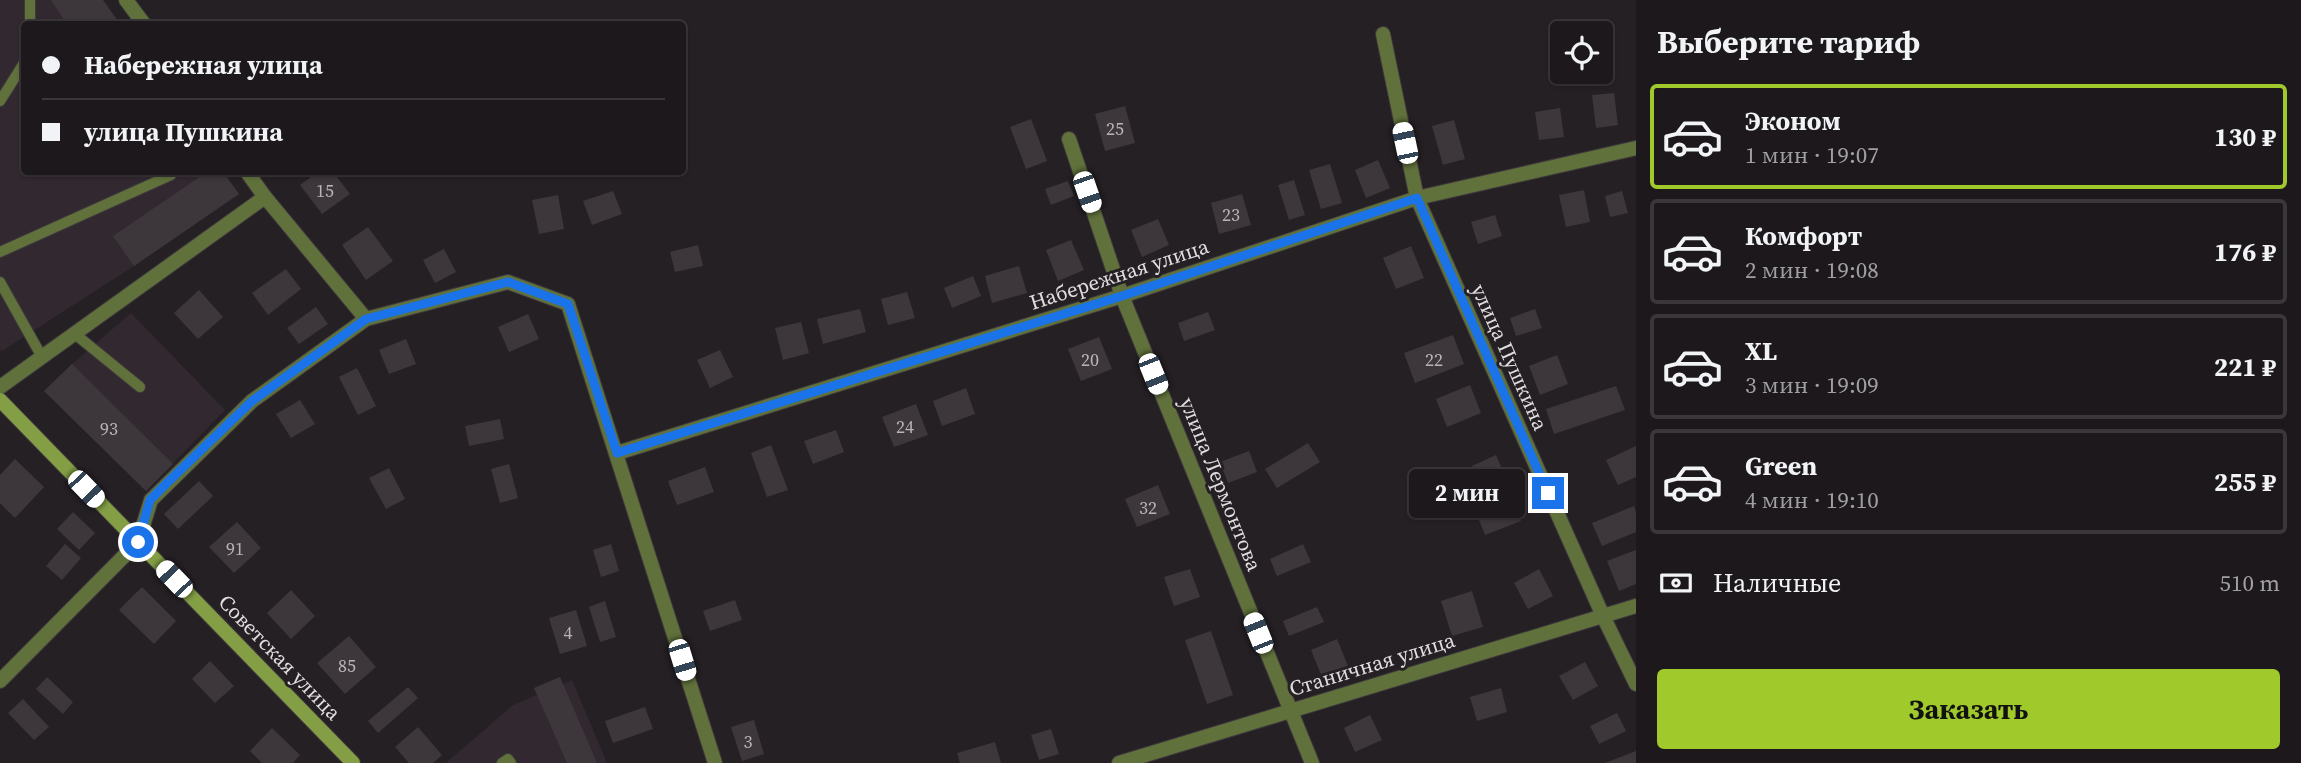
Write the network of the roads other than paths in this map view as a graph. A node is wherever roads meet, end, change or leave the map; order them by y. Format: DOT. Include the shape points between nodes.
graph roads {
  1 [pos="30,0"];
  2 [pos="126,0"];
  3 [pos="30,21"];
  4 [pos="142,21"];
  5 [pos="1383,34"];
  6 [pos="21,73"];
  7 [pos="0,101"];
  8 [pos="1069,139"];
  9 [pos="1636,148"];
  10 [pos="171,175"];
  11 [pos="249,175"];
  12 [pos="265,197"];
  13 [pos="1417,198"];
  14 [pos="0,252"];
  15 [pos="0,282"];
  16 [pos="1122,296"];
  17 [pos="366,319"];
  18 [pos="75,334"];
  19 [pos="42,357"];
  20 [pos="0,387"];
  21 [pos="139,387"];
  22 [pos="0,400"];
  23 [pos="617,453"];
  24 [pos="138,542"];
  25 [pos="1636,606"];
  26 [pos="1603,615"];
  27 [pos="0,681"];
  28 [pos="1636,684"];
  29 [pos="1290,711"];
  30 [pos="353,763"];
  31 [pos="502,763"];
  32 [pos="510,763"];
  33 [pos="715,763"];
  34 [pos="1119,763"];
  35 [pos="1312,763"];
  1 -- 3 [label="lane"];
  2 -- 4 [label="street"];
  5 -- 13 [label="street, улица Пушкина"];
  6 -- 7 [label="lane"];
  8 -- 16 [label="street, улица Лермонтова"];
  9 -- 13 [label="street, Набережная улица"];
  10 -- 14 [label="lane"];
  11 -- 12 [label="street"];
  12 -- 17 [label="street"];
  12 -- 18 [label="street"];
  13 -- 16 [label="street, Набережная улица"];
  13 -- 26 [label="street, улица Пушкина"];
  15 -- 19 [label="lane"];
  16 -- 23 [label="street, Набережная улица"];
  16 -- 29 [label="street, улица Лермонтова"];
  17 -- 23 [label="street" via="508,282 568,304"];
  17 -- 24 [label="street" via="252,401 150,500"];
  18 -- 19 [label="street"];
  18 -- 21 [label="lane"];
  19 -- 20 [label="street"];
  22 -- 24 [label="street, Советская улица"];
  23 -- 33 [label="street"];
  24 -- 27 [label="street"];
  24 -- 30 [label="street, Советская улица"];
  25 -- 26 [label="street, Станичная улица"];
  26 -- 28 [label="street, улица Пушкина"];
  26 -- 29 [label="street, Станичная улица"];
  29 -- 34 [label="street, Станичная улица"];
  29 -- 35 [label="street, улица Лермонтова"];
  31 -- 32 [label="lane" via="508,759"];
}
